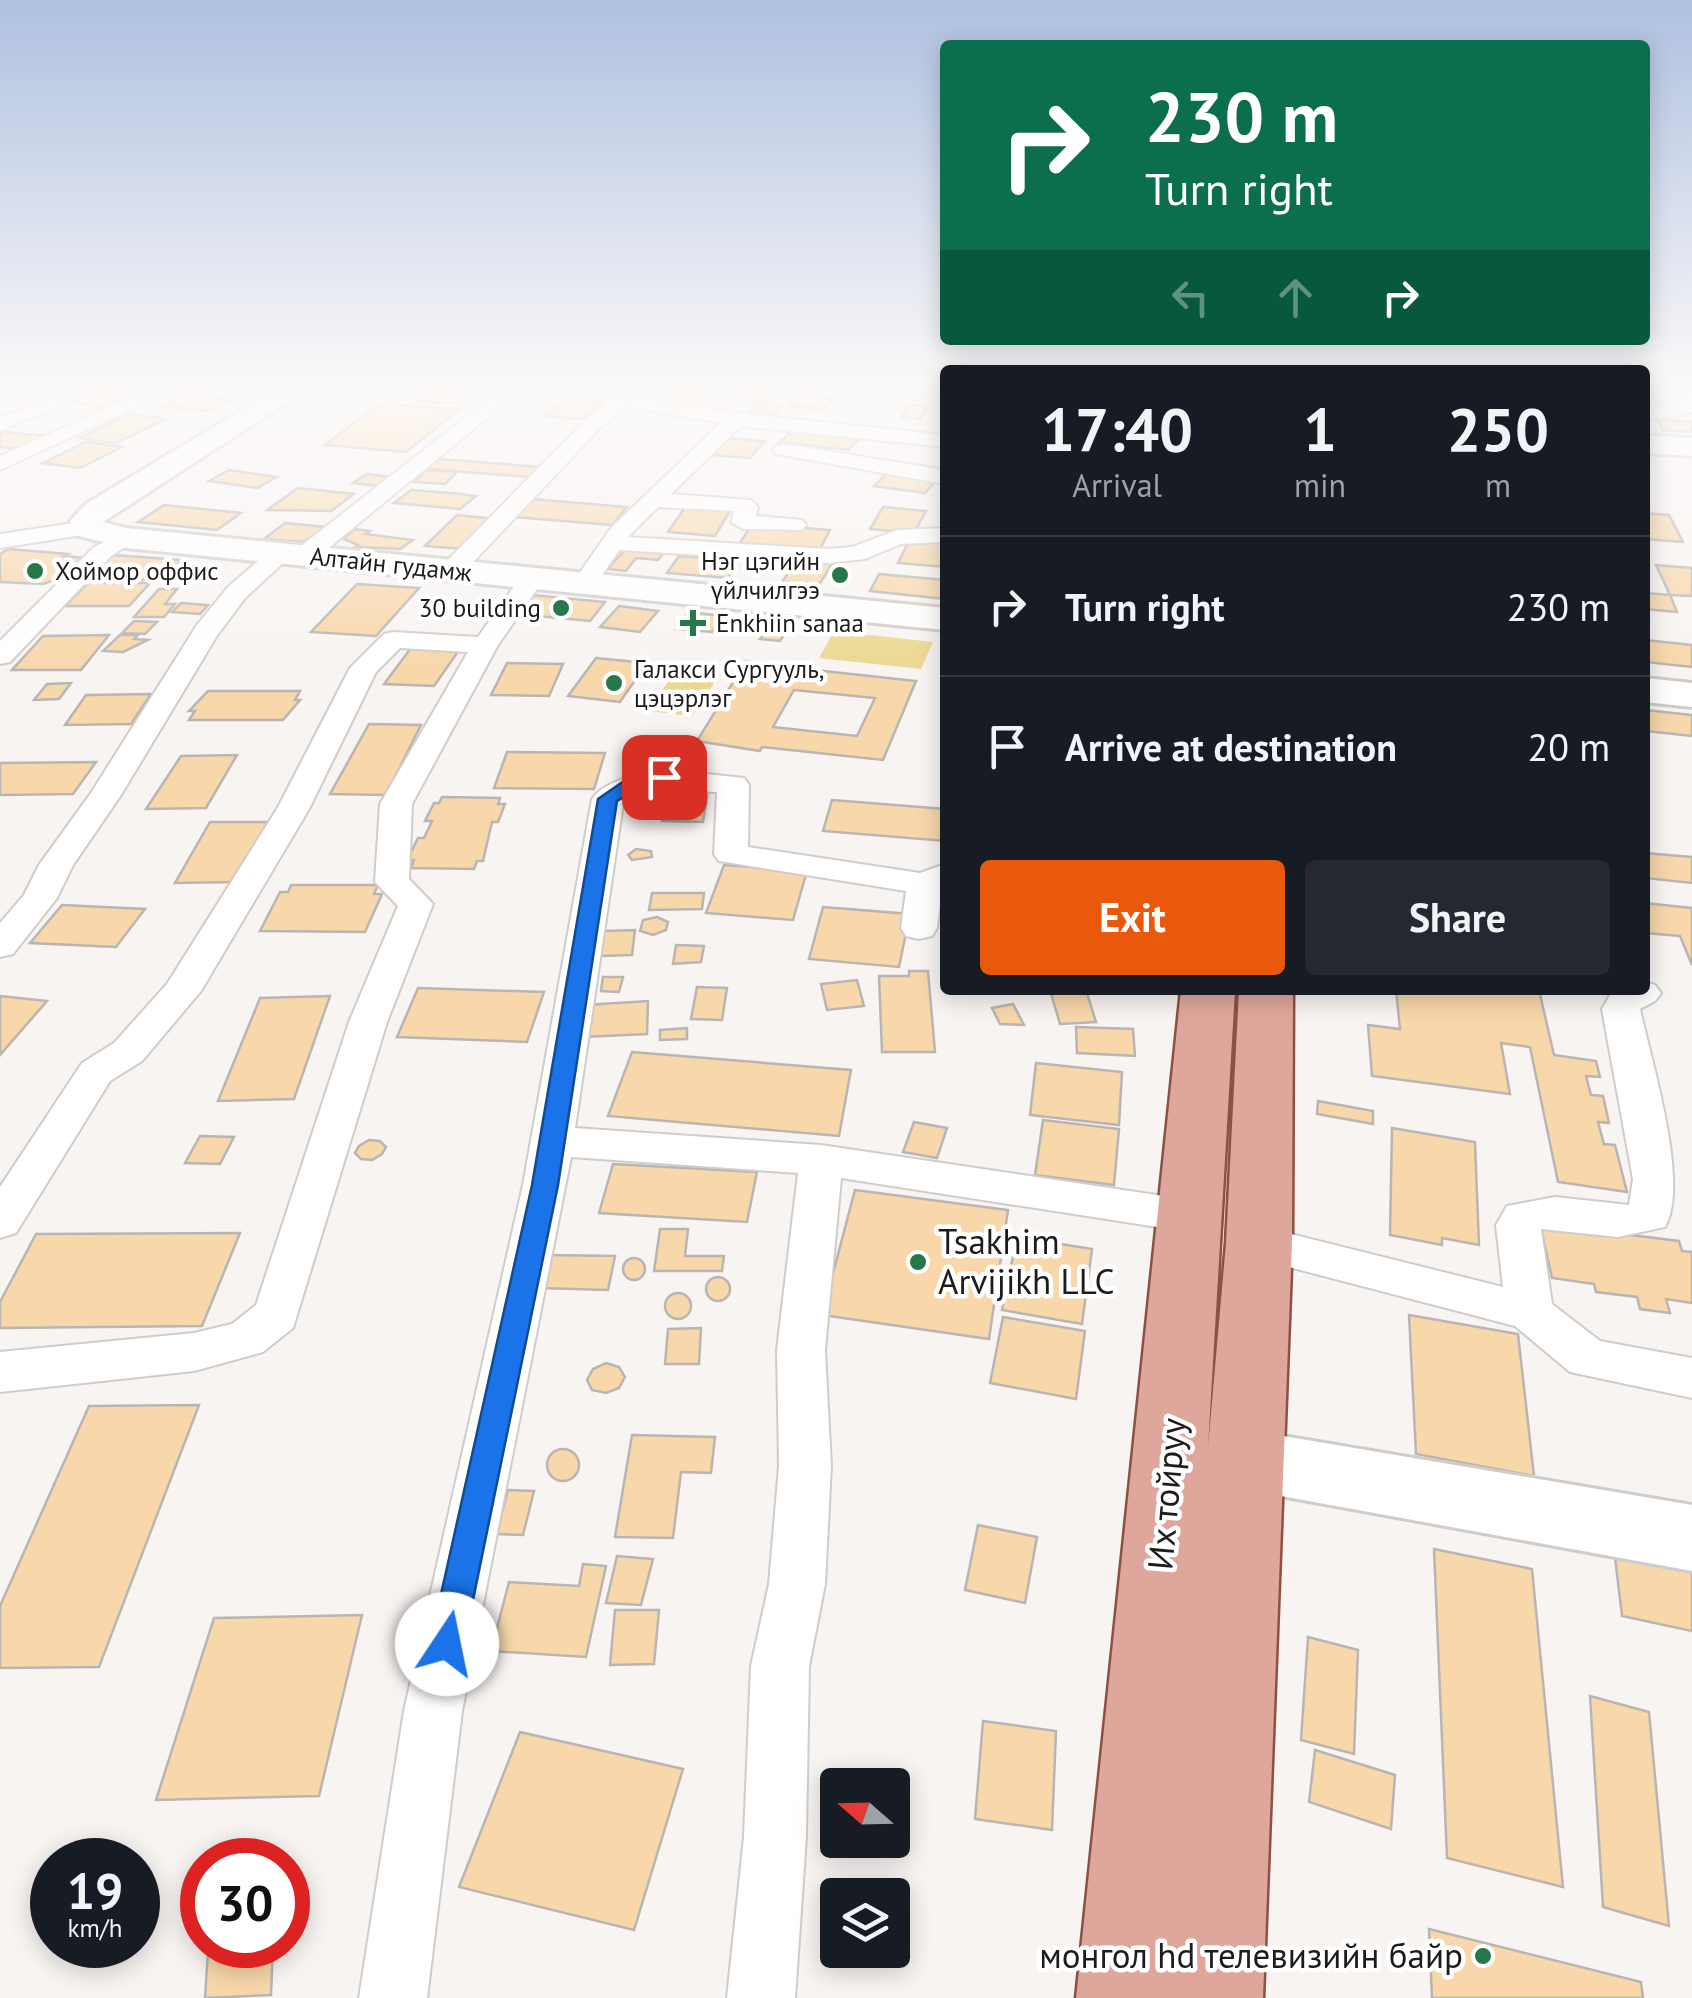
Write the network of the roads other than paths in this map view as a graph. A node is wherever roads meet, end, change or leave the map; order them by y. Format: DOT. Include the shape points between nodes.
graph roads {
  1 [pos="140,485"];
  2 [pos="385,485"];
  3 [pos="534,485"];
  4 [pos="667,485"];
  5 [pos="652,500"];
  6 [pos="794,525"];
  7 [pos="86,528"];
  8 [pos="940,529"];
  9 [pos="6,537"];
  10 [pos="126,538"];
  11 [pos="612,544"];
  12 [pos="294,554"];
  13 [pos="451,571"];
  14 [pos="532,579"];
  15 [pos="75,580"];
  16 [pos="584,584"];
  17 [pos="940,618"];
  18 [pos="0,630"];
  19 [pos="485,645"];
  20 [pos="0,656"];
  21 [pos="1650,691"];
  22 [pos="1692,695"];
  23 [pos="929,896"];
  24 [pos="0,946"];
  25 [pos="1208,995"];
  26 [pos="1266,995"];
  27 [pos="1636,995"];
  28 [pos="552,1140"];
  29 [pos="821,1160"];
  30 [pos="1190,1216"];
  31 [pos="0,1222"];
  32 [pos="1259,1243"];
  33 [pos="1530,1312"];
  34 [pos="0,1372"];
  35 [pos="1692,1378"];
  36 [pos="1248,1460"];
  37 [pos="1692,1538"];
  38 [pos="393,1998"];
  39 [pos="761,1998"];
  40 [pos="1126,1998"];
  41 [pos="1213,1998"];
  1 -- 7 [label="main road" via="98,511"];
  2 -- 12 [label="street"];
  3 -- 13 [label="street"];
  4 -- 5 [label="street"];
  5 -- 6 [label="street" via="743,505 743,522"];
  5 -- 11 [label="street"];
  7 -- 9 [label="street"];
  7 -- 10 [label="main road, Алтайн гудамж"];
  8 -- 11 [label="street" via="828,556"];
  10 -- 12 [label="main road, Алтайн гудамж"];
  10 -- 15 [label="street"];
  11 -- 16 [label="street"];
  12 -- 13 [label="main road, Алтайн гудамж"];
  12 -- 24 [label="street" via="236,592 206,631 40,898"];
  13 -- 14 [label="main road, Алтайн гудамж"];
  14 -- 16 [label="main road, Алтайн гудамж"];
  14 -- 19 [label="street"];
  15 -- 18 [label="street" via="46,589"];
  15 -- 20 [label="street"];
  16 -- 17 [label="main road, Алтайн гудамж"];
  19 -- 31 [label="street" via="392,640 364,668 294,809 182,991 128,1052 96,1072"];
  19 -- 34 [label="street" via="396,804 392,882 416,904 368,1022 276,1315 246,1339 194,1352"];
  21 -- 22 [label="main road"];
  23 -- 28 [label="street" via="731,854 733,785 664,777 634,783 608,799"];
  25 -- 30 [label="main road, Их тойруу"];
  26 -- 32 [label="main road"];
  27 -- 33 [label="street" via="1621,1009 1654,1179 1649,1216 1624,1223 1564,1212 1523,1217 1518,1225"];
  28 -- 29 [label="street"];
  28 -- 38 [label="street" via="434,1711"];
  29 -- 30 [label="street"];
  29 -- 39 [label="street" via="800,1350 805,1466 798,1584 780,1666"];
  30 -- 40 [label="main road, Их тойруу"];
  32 -- 33 [label="street"];
  32 -- 36 [label="main road"];
  33 -- 35 [label="street" via="1588,1358"];
  36 -- 37 [label="main road"];
  36 -- 41 [label="main road"];
}
